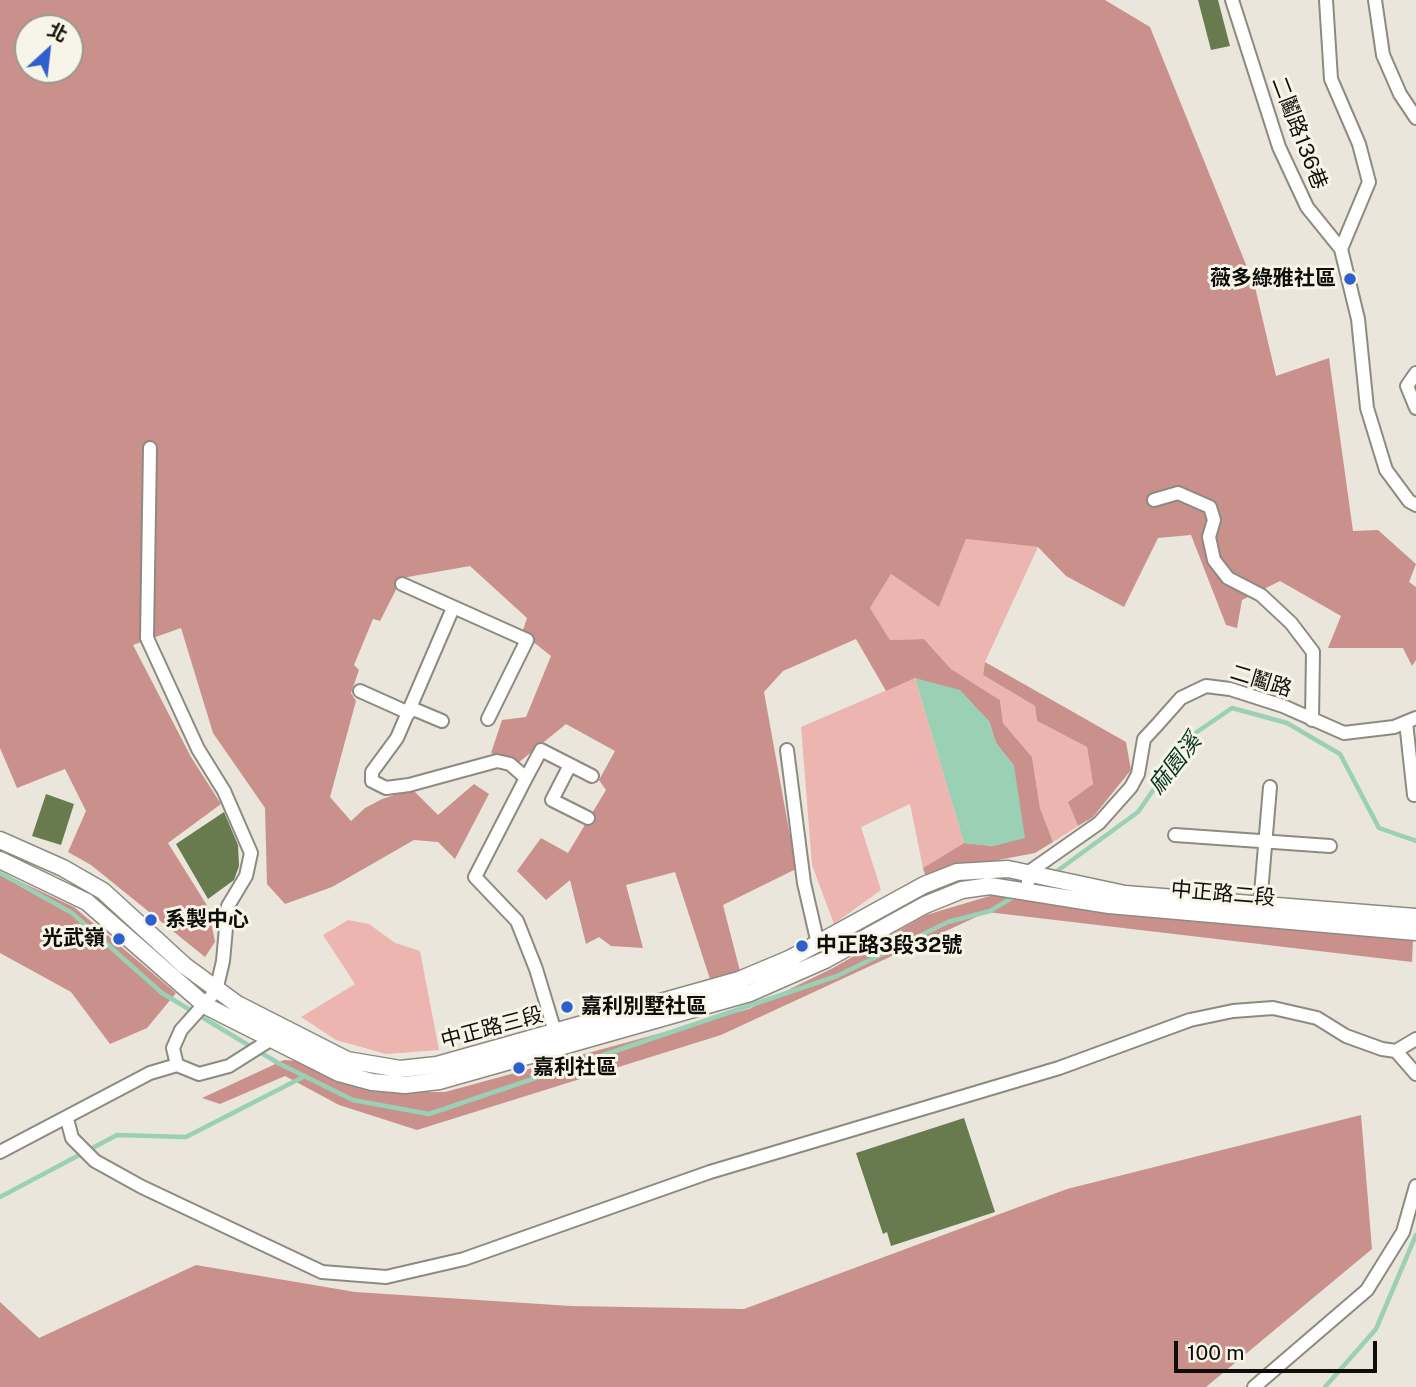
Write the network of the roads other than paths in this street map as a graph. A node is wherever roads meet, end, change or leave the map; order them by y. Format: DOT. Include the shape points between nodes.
graph roads {
  1 [pos="1232,0"];
  2 [pos="1326,0"];
  3 [pos="1375,0"];
  4 [pos="1416,118"];
  5 [pos="1341,249"];
  6 [pos="1416,373"];
  7 [pos="1416,408"];
  8 [pos="150,447"];
  9 [pos="1154,500"];
  10 [pos="1416,505"];
  11 [pos="402,584"];
  12 [pos="453,608"];
  13 [pos="360,691"];
  14 [pos="410,710"];
  15 [pos="488,719"];
  16 [pos="1312,720"];
  17 [pos="1411,720"];
  18 [pos="442,721"];
  19 [pos="787,750"];
  20 [pos="570,765"];
  21 [pos="592,776"];
  22 [pos="526,778"];
  23 [pos="1270,787"];
  24 [pos="1414,795"];
  25 [pos="588,818"];
  26 [pos="1175,835"];
  27 [pos="0,840"];
  28 [pos="1265,840"];
  29 [pos="1330,846"];
  30 [pos="0,860"];
  31 [pos="1029,872"];
  32 [pos="1027,891"];
  33 [pos="1259,905"];
  34 [pos="1416,917"];
  35 [pos="1416,932"];
  36 [pos="818,944"];
  37 [pos="216,991"];
  38 [pos="206,1006"];
  39 [pos="555,1032"];
  40 [pos="279,1035"];
  41 [pos="1416,1039"];
  42 [pos="1396,1051"];
  43 [pos="177,1065"];
  44 [pos="1416,1074"];
  45 [pos="67,1118"];
  46 [pos="0,1152"];
  47 [pos="1416,1186"];
  48 [pos="1254,1387"];
  1 -- 5 [label="street, 二鬮路136巷" via="1279,147 1307,207"];
  2 -- 5 [label="street" via="1331,79 1359,144 1369,182"];
  3 -- 4 [label="street" via="1383,55"];
  5 -- 10 [label="street, 二鬮路136巷" via="1358,319 1367,408 1386,470"];
  6 -- 7 [label="street" via="1407,386"];
  8 -- 37 [label="street" via="147,638 251,853 246,876 228,906"];
  9 -- 16 [label="street" via="1178,493 1210,507 1214,560 1227,578 1261,595 1281,613 1314,652"];
  11 -- 12 [label="street"];
  12 -- 14 [label="street"];
  12 -- 15 [label="street" via="527,640"];
  13 -- 14 [label="street"];
  14 -- 18 [label="street"];
  14 -- 22 [label="street" via="397,738 372,772 377,786 409,785 497,761 510,764"];
  16 -- 17 [label="street, 二鬮路" via="1344,733 1394,727"];
  16 -- 31 [label="street, 二鬮路" via="1230,690 1206,686 1181,698 1144,739 1138,774 1100,823"];
  17 -- 24 [label="street"];
  19 -- 36 [label="street" via="804,883"];
  20 -- 21 [label="street"];
  20 -- 22 [label="street" via="541,750"];
  20 -- 25 [label="street" via="552,800"];
  22 -- 39 [label="street" via="474,877 517,921"];
  23 -- 28 [label="street"];
  26 -- 28 [label="street"];
  27 -- 37 [label="main road, 中正路三段" via="103,891"];
  28 -- 29 [label="street"];
  28 -- 33 [label="street"];
  30 -- 38 [label="main road, 中正路三段" via="87,902"];
  31 -- 32 [label="street"];
  31 -- 33 [label="main road, 中正路二段" via="1125,894"];
  31 -- 36 [label="main road, 中正路三段" via="957,872 924,885"];
  32 -- 35 [label="main road, 中正路二段" via="1109,905"];
  32 -- 40 [label="main road, 中正路三段" via="990,886 962,890 750,993 439,1081 372,1082 339,1073"];
  33 -- 34 [label="main road, 中正路二段"];
  36 -- 39 [label="main road, 中正路三段" via="740,980"];
  37 -- 38 [label="street"];
  37 -- 40 [label="main road, 中正路三段"];
  38 -- 40 [label="main road, 中正路三段"];
  38 -- 43 [label="street" via="181,1030 173,1048"];
  39 -- 40 [label="main road, 中正路三段" via="437,1065 400,1069 347,1059"];
  40 -- 43 [label="street" via="229,1066 199,1074"];
  41 -- 42 [label="street"];
  42 -- 44 [label="street"];
  42 -- 45 [label="street" via="1346,1036 1317,1018 1273,1008 1233,1010 1190,1020 1059,1068 710,1172 464,1259 386,1277 322,1272 142,1187 95,1161 72,1138"];
  43 -- 45 [label="street" via="149,1073"];
  45 -- 46 [label="street"];
  47 -- 48 [label="street" via="1403,1232 1367,1290"];
}
